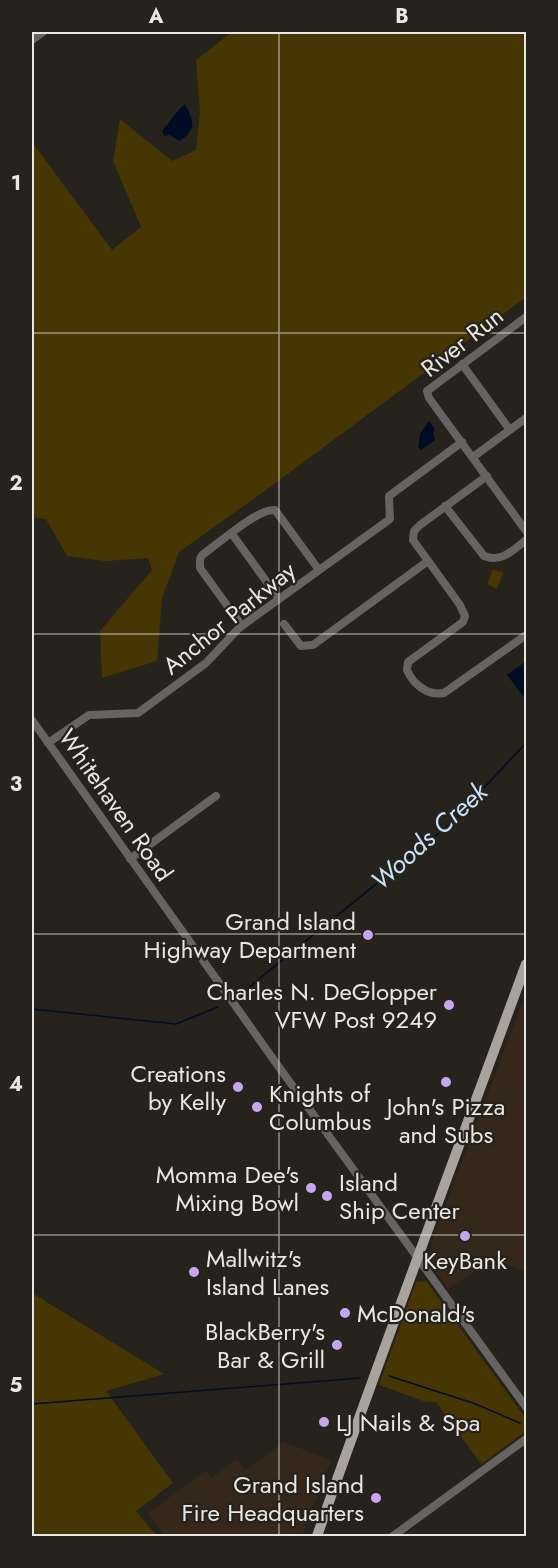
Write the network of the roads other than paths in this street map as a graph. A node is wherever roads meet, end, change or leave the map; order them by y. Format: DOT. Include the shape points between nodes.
graph roads {
  1 [pos="43,32"];
  2 [pos="32,40"];
  3 [pos="526,317"];
  4 [pos="462,364"];
  5 [pos="526,418"];
  6 [pos="510,430"];
  7 [pos="462,442"];
  8 [pos="473,457"];
  9 [pos="487,476"];
  10 [pos="445,506"];
  11 [pos="526,531"];
  12 [pos="232,534"];
  13 [pos="526,540"];
  14 [pos="428,561"];
  15 [pos="319,570"];
  16 [pos="279,599"];
  17 [pos="284,624"];
  18 [pos="242,626"];
  19 [pos="526,635"];
  20 [pos="32,720"];
  21 [pos="48,743"];
  22 [pos="216,796"];
  23 [pos="130,859"];
  24 [pos="526,964"];
  25 [pos="418,1259"];
  26 [pos="526,1407"];
  27 [pos="526,1439"];
  28 [pos="316,1536"];
  29 [pos="393,1536"];
  1 -- 2 [label="street"];
  3 -- 4 [label="street, River Run"];
  4 -- 6 [label="street"];
  4 -- 7 [label="street, River Run" via="430,387 428,394"];
  5 -- 6 [label="street"];
  6 -- 8 [label="street"];
  7 -- 8 [label="street, River Run"];
  7 -- 15 [label="street, Anchor Parkway" via="389,496 390,519"];
  8 -- 9 [label="street, River Run"];
  9 -- 10 [label="street"];
  9 -- 11 [label="street, River Run"];
  10 -- 13 [label="street" via="484,556 502,558"];
  10 -- 14 [label="street" via="413,535"];
  12 -- 15 [label="street" via="257,516 275,510"];
  12 -- 16 [label="street"];
  12 -- 18 [label="street" via="202,555 200,568"];
  14 -- 17 [label="street" via="313,645 301,646"];
  14 -- 19 [label="street" via="465,616 463,622 408,662 406,670 414,682 432,693 444,693"];
  15 -- 16 [label="street, Anchor Parkway"];
  16 -- 18 [label="street, Anchor Parkway"];
  18 -- 21 [label="street, Anchor Parkway" via="206,663 138,712 88,715"];
  20 -- 21 [label="street, Whitehaven Road"];
  21 -- 23 [label="street, Whitehaven Road"];
  22 -- 23 [label="street"];
  23 -- 25 [label="street, Whitehaven Road"];
  24 -- 25 [label="main road"];
  25 -- 26 [label="street, Whitehaven Road"];
  25 -- 28 [label="main road"];
  27 -- 29 [label="street"];
}
